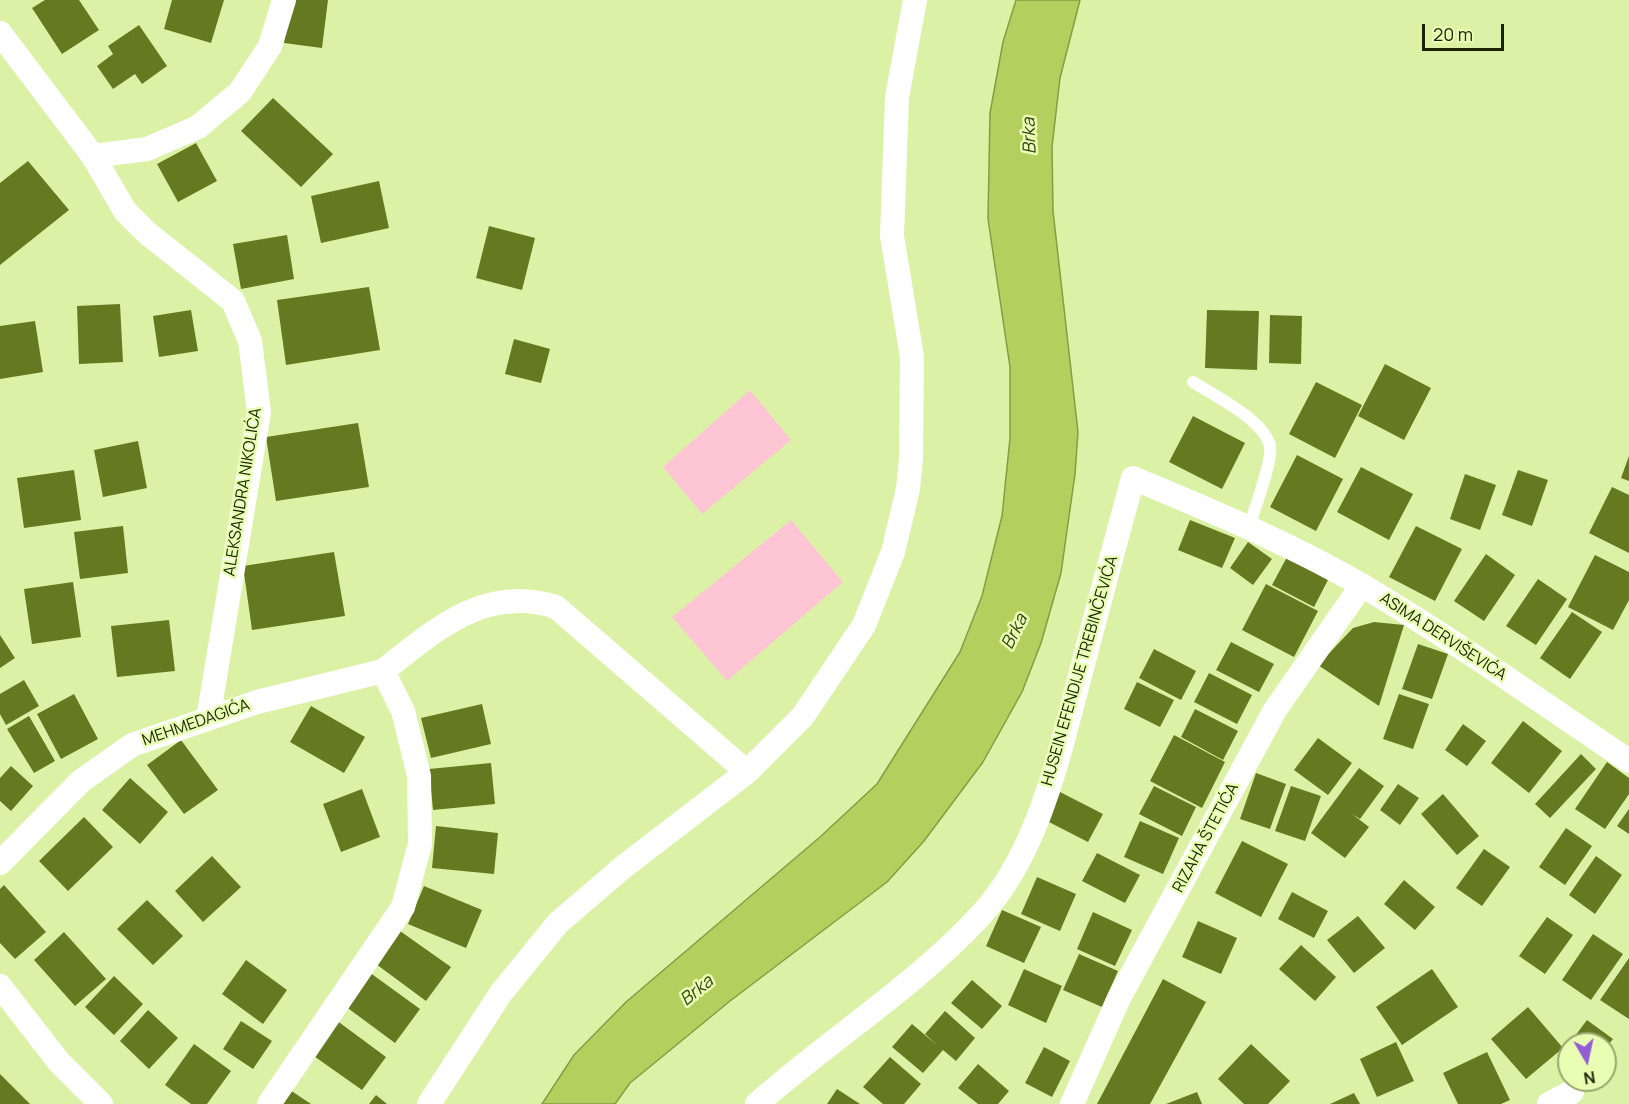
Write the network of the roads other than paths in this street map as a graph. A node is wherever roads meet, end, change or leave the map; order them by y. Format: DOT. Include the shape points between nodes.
graph roads {
  1 [pos="284,0"];
  2 [pos="915,0"];
  3 [pos="0,33"];
  4 [pos="93,156"];
  5 [pos="1193,382"];
  6 [pos="1133,478"];
  7 [pos="1249,527"];
  8 [pos="1362,585"];
  9 [pos="383,671"];
  10 [pos="208,719"];
  11 [pos="1629,761"];
  12 [pos="747,772"];
  13 [pos="0,863"];
  14 [pos="0,986"];
  15 [pos="1572,1092"];
  16 [pos="100,1104"];
  17 [pos="269,1104"];
  18 [pos="429,1104"];
  19 [pos="757,1104"];
  20 [pos="1072,1104"];
  21 [pos="1549,1104"];
  1 -- 4 [label="street" via="270,46 240,92 198,127 147,149"];
  2 -- 12 [label="street" via="897,97 892,236 912,357 908,489 893,552 864,626 803,716"];
  3 -- 4 [label="street, ALEKSANDRA NIKOLIĆA"];
  4 -- 10 [label="street, ALEKSANDRA NIKOLIĆA" via="125,211 233,301 250,341 259,412"];
  5 -- 7 [label="lane" via="1259,425 1271,447"];
  6 -- 7 [label="street, ASIMA DERVIŠEVIĆA"];
  6 -- 19 [label="street, HUSEIN EFENDIJE TREBINČEVIĆA" via="1053,776 1014,871 980,916 908,983"];
  7 -- 8 [label="street, ASIMA DERVIŠEVIĆA"];
  8 -- 11 [label="street, ASIMA DERVIŠEVIĆA"];
  8 -- 20 [label="street, RIZAHA ŠTETIĆA" via="1275,710 1119,998"];
  9 -- 10 [label="street, MEHMEDAGIĆA" via="257,702"];
  9 -- 12 [label="street" via="449,622 484,605 532,599 556,607"];
  9 -- 17 [label="street" via="403,711 419,776 420,844 403,907"];
  10 -- 13 [label="street, MEHMEDAGIĆA" via="132,745 81,781"];
  12 -- 18 [label="street" via="622,868 558,923 501,993"];
  14 -- 16 [label="street" via="60,1062"];
  15 -- 21 [label="street"];
}
